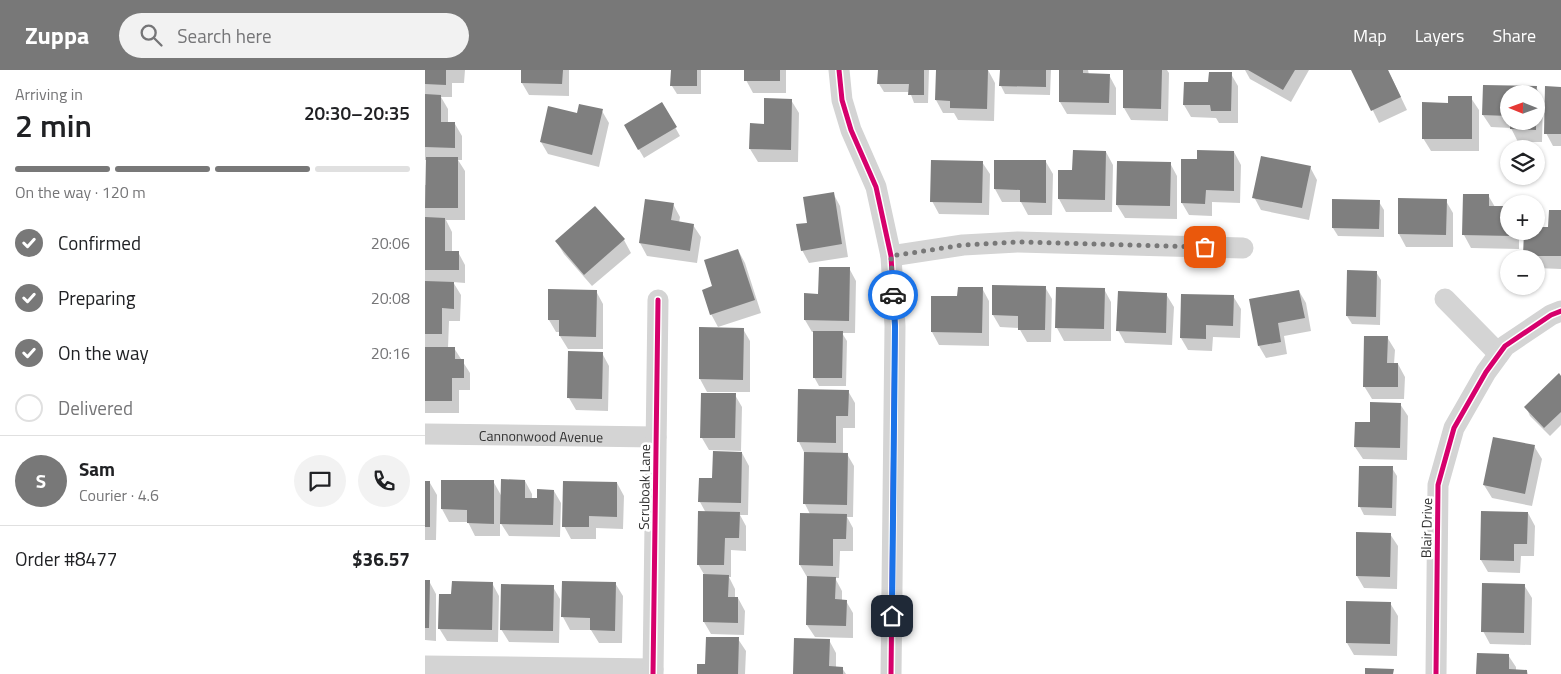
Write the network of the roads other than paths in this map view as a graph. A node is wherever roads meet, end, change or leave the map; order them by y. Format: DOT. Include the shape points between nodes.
graph roads {
  1 [pos="839,70"];
  2 [pos="1243,248"];
  3 [pos="891,256"];
  4 [pos="1445,299"];
  5 [pos="658,300"];
  6 [pos="1561,311"];
  7 [pos="1499,354"];
  8 [pos="425,434"];
  9 [pos="656,437"];
  10 [pos="425,666"];
  11 [pos="653,672"];
  12 [pos="891,674"];
  13 [pos="1436,674"];
  1 -- 3 [label="street" via="842,100 851,130 876,187"];
  2 -- 3 [label="street" via="1018,242 963,245"];
  3 -- 12 [label="street" via="895,326"];
  4 -- 7 [label="street"];
  5 -- 9 [label="street, Scruboak Lane"];
  6 -- 7 [label="street, Blair Drive" via="1505,346"];
  7 -- 13 [label="street, Blair Drive" via="1454,428 1438,485"];
  8 -- 9 [label="street, Cannonwood Avenue"];
  9 -- 11 [label="street, Scruboak Lane"];
  10 -- 11 [label="street"];
}
